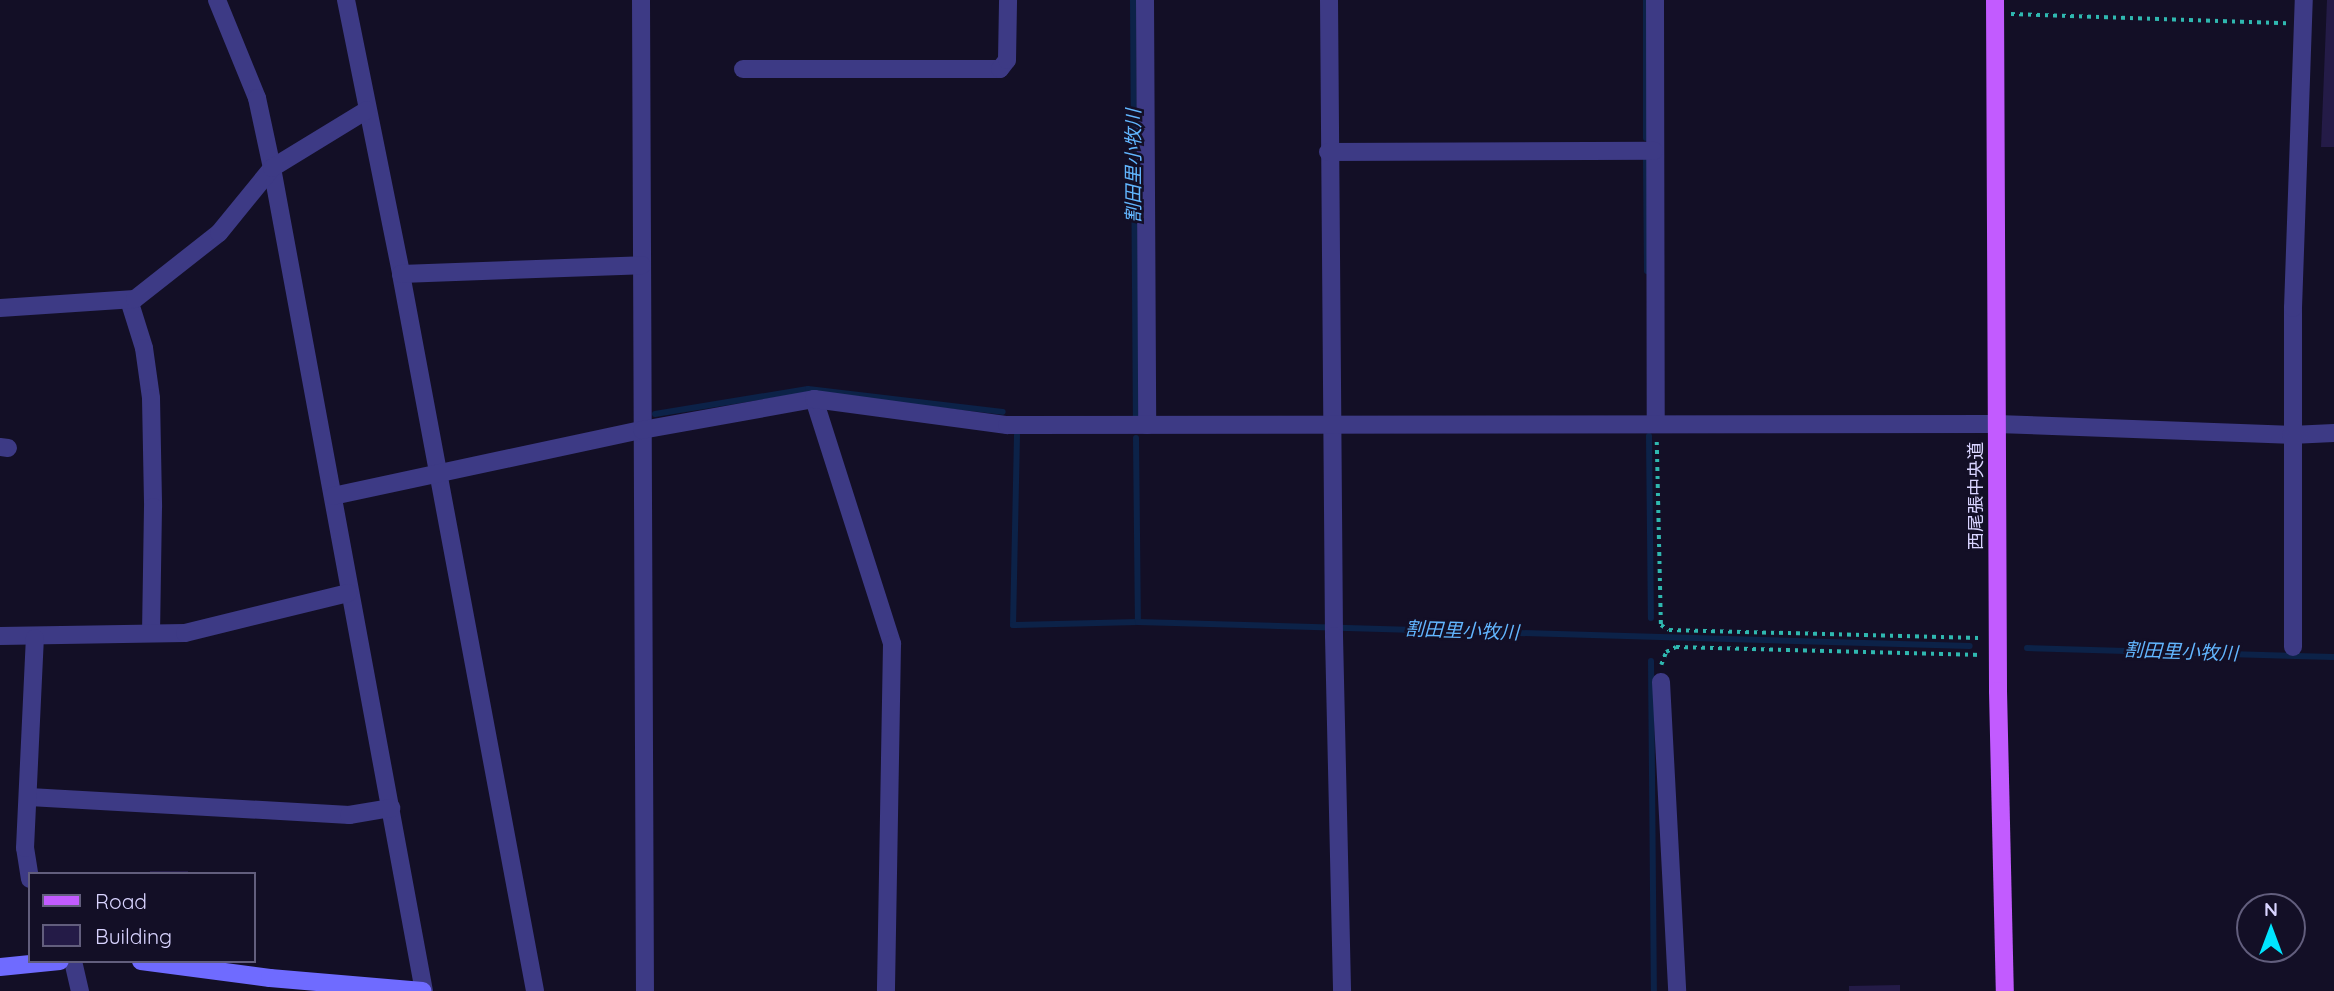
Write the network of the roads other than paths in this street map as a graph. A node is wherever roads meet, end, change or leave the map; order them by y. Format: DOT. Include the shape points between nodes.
graph roads {
  1 [pos="217,0"];
  2 [pos="345,0"];
  3 [pos="641,0"];
  4 [pos="1008,0"];
  5 [pos="1145,0"];
  6 [pos="1329,0"];
  7 [pos="1655,0"];
  8 [pos="2304,0"];
  9 [pos="1995,7"];
  10 [pos="743,69"];
  11 [pos="367,110"];
  12 [pos="1654,151"];
  13 [pos="1328,152"];
  14 [pos="272,169"];
  15 [pos="642,265"];
  16 [pos="401,274"];
  17 [pos="129,300"];
  18 [pos="0,308"];
  19 [pos="814,399"];
  20 [pos="1656,422"];
  21 [pos="1997,424"];
  22 [pos="1147,425"];
  23 [pos="1334,426"];
  24 [pos="642,430"];
  25 [pos="2334,433"];
  26 [pos="2291,435"];
  27 [pos="439,474"];
  28 [pos="333,496"];
  29 [pos="348,593"];
  30 [pos="151,633"];
  31 [pos="0,636"];
  32 [pos="35,638"];
  33 [pos="2293,647"];
  34 [pos="1661,682"];
  35 [pos="29,797"];
  36 [pos="391,808"];
  37 [pos="29,872"];
  38 [pos="40,963"];
  39 [pos="73,963"];
  40 [pos="156,963"];
  41 [pos="0,967"];
  42 [pos="80,991"];
  43 [pos="423,991"];
  44 [pos="535,991"];
  45 [pos="645,991"];
  46 [pos="886,991"];
  47 [pos="1342,991"];
  48 [pos="1677,991"];
  49 [pos="2005,991"];
  1 -- 14 [label="street" via="257,98"];
  2 -- 11 [label="street"];
  3 -- 15 [label="street"];
  4 -- 10 [label="street" via="1007,60 1000,69"];
  5 -- 22 [label="street"];
  6 -- 13 [label="street"];
  7 -- 12 [label="street"];
  8 -- 26 [label="street"];
  9 -- 21 [label="main road, 西尾張中央道"];
  11 -- 14 [label="street"];
  11 -- 16 [label="street"];
  12 -- 13 [label="street"];
  12 -- 20 [label="street"];
  13 -- 23 [label="street"];
  14 -- 17 [label="street" via="219,233 186,262"];
  14 -- 28 [label="street"];
  15 -- 16 [label="street"];
  15 -- 24 [label="street"];
  16 -- 27 [label="street"];
  17 -- 18 [label="street"];
  17 -- 30 [label="street" via="144,348 151,398"];
  19 -- 22 [label="street" via="1007,425"];
  19 -- 24 [label="street"];
  19 -- 46 [label="street" via="892,644"];
  20 -- 21 [label="street"];
  20 -- 23 [label="street"];
  21 -- 26 [label="street"];
  21 -- 49 [label="main road, 西尾張中央道"];
  22 -- 23 [label="street"];
  23 -- 47 [label="street"];
  24 -- 27 [label="street"];
  24 -- 45 [label="street"];
  25 -- 26 [label="street"];
  26 -- 33 [label="street"];
  27 -- 28 [label="street"];
  27 -- 44 [label="street"];
  28 -- 29 [label="street"];
  29 -- 30 [label="street" via="186,633"];
  29 -- 36 [label="street"];
  30 -- 32 [label="street"];
  31 -- 32 [label="street"];
  32 -- 35 [label="street"];
  34 -- 48 [label="street"];
  35 -- 36 [label="street" via="349,816"];
  35 -- 37 [label="street" via="25,848"];
  36 -- 43 [label="street"];
  38 -- 41 [label="main road"];
  39 -- 42 [label="street"];
  40 -- 43 [label="main road"];
}
